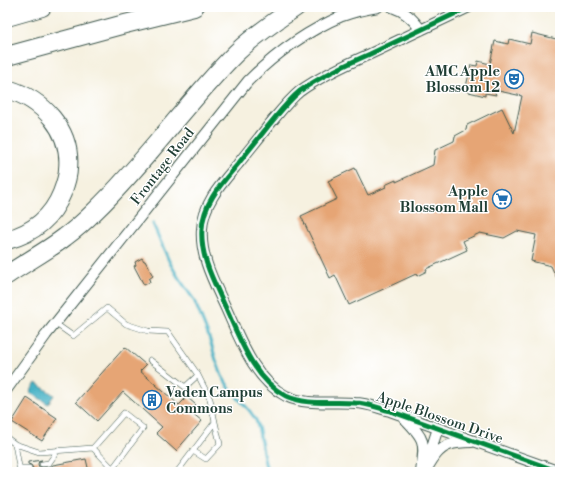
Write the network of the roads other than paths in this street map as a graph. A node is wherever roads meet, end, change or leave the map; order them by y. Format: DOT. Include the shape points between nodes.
graph roads {
  1 [pos="42,7"];
  2 [pos="194,7"];
  3 [pos="296,7"];
  4 [pos="378,7"];
  5 [pos="392,7"];
  6 [pos="469,7"];
  7 [pos="7,17"];
  8 [pos="421,30"];
  9 [pos="7,56"];
  10 [pos="7,89"];
  11 [pos="7,240"];
  12 [pos="12,271"];
  13 [pos="56,324"];
  14 [pos="150,360"];
  15 [pos="198,375"];
  16 [pos="7,389"];
  17 [pos="401,415"];
  18 [pos="215,422"];
  19 [pos="438,428"];
  20 [pos="7,438"];
  21 [pos="474,441"];
  22 [pos="15,444"];
  23 [pos="93,448"];
  24 [pos="58,450"];
  25 [pos="193,451"];
  26 [pos="42,464"];
  27 [pos="29,468"];
  28 [pos="20,470"];
  29 [pos="114,470"];
  30 [pos="177,472"];
  31 [pos="423,472"];
  32 [pos="560,472"];
  1 -- 7 [label="highway"];
  2 -- 9 [label="highway"];
  3 -- 12 [label="highway" via="237,52 95,211 66,237"];
  4 -- 13 [label="street, Frontage Road" via="341,17 314,30 260,68"];
  5 -- 8 [label="street" via="406,13"];
  6 -- 8 [label="street, Apple Blossom Drive"];
  8 -- 17 [label="street, Apple Blossom Drive" via="325,76 294,96 217,190 206,209 202,227 202,249 209,270 243,344 257,369 271,386 287,396 304,402 357,403"];
  10 -- 11 [label="highway" via="35,102 53,120 65,140 69,167 65,185 53,211 32,230 20,237"];
  13 -- 15 [label="lane" via="73,336 107,308 126,324 148,331 168,332"];
  13 -- 16 [label="street, Frontage Road"];
  14 -- 15 [label="lane" via="186,387"];
  15 -- 18 [label="lane" via="210,399"];
  17 -- 19 [label="street, Apple Blossom Drive"];
  17 -- 31 [label="street" via="423,442"];
  18 -- 25 [label="lane"];
  18 -- 25 [label="lane" via="220,444 206,459"];
  19 -- 21 [label="street, Apple Blossom Drive"];
  19 -- 31 [label="street, Apple Blossom Drive"];
  20 -- 22 [label="lane"];
  21 -- 31 [label="street" via="443,448"];
  21 -- 32 [label="street, Apple Blossom Drive"];
  22 -- 24 [label="lane" via="39,452"];
  22 -- 28 [label="lane"];
  23 -- 24 [label="lane"];
  23 -- 29 [label="lane"];
  23 -- 29 [label="lane" via="124,413 143,428"];
  24 -- 26 [label="lane" via="49,463"];
  25 -- 30 [label="lane"];
  27 -- 28 [label="lane"];
}
